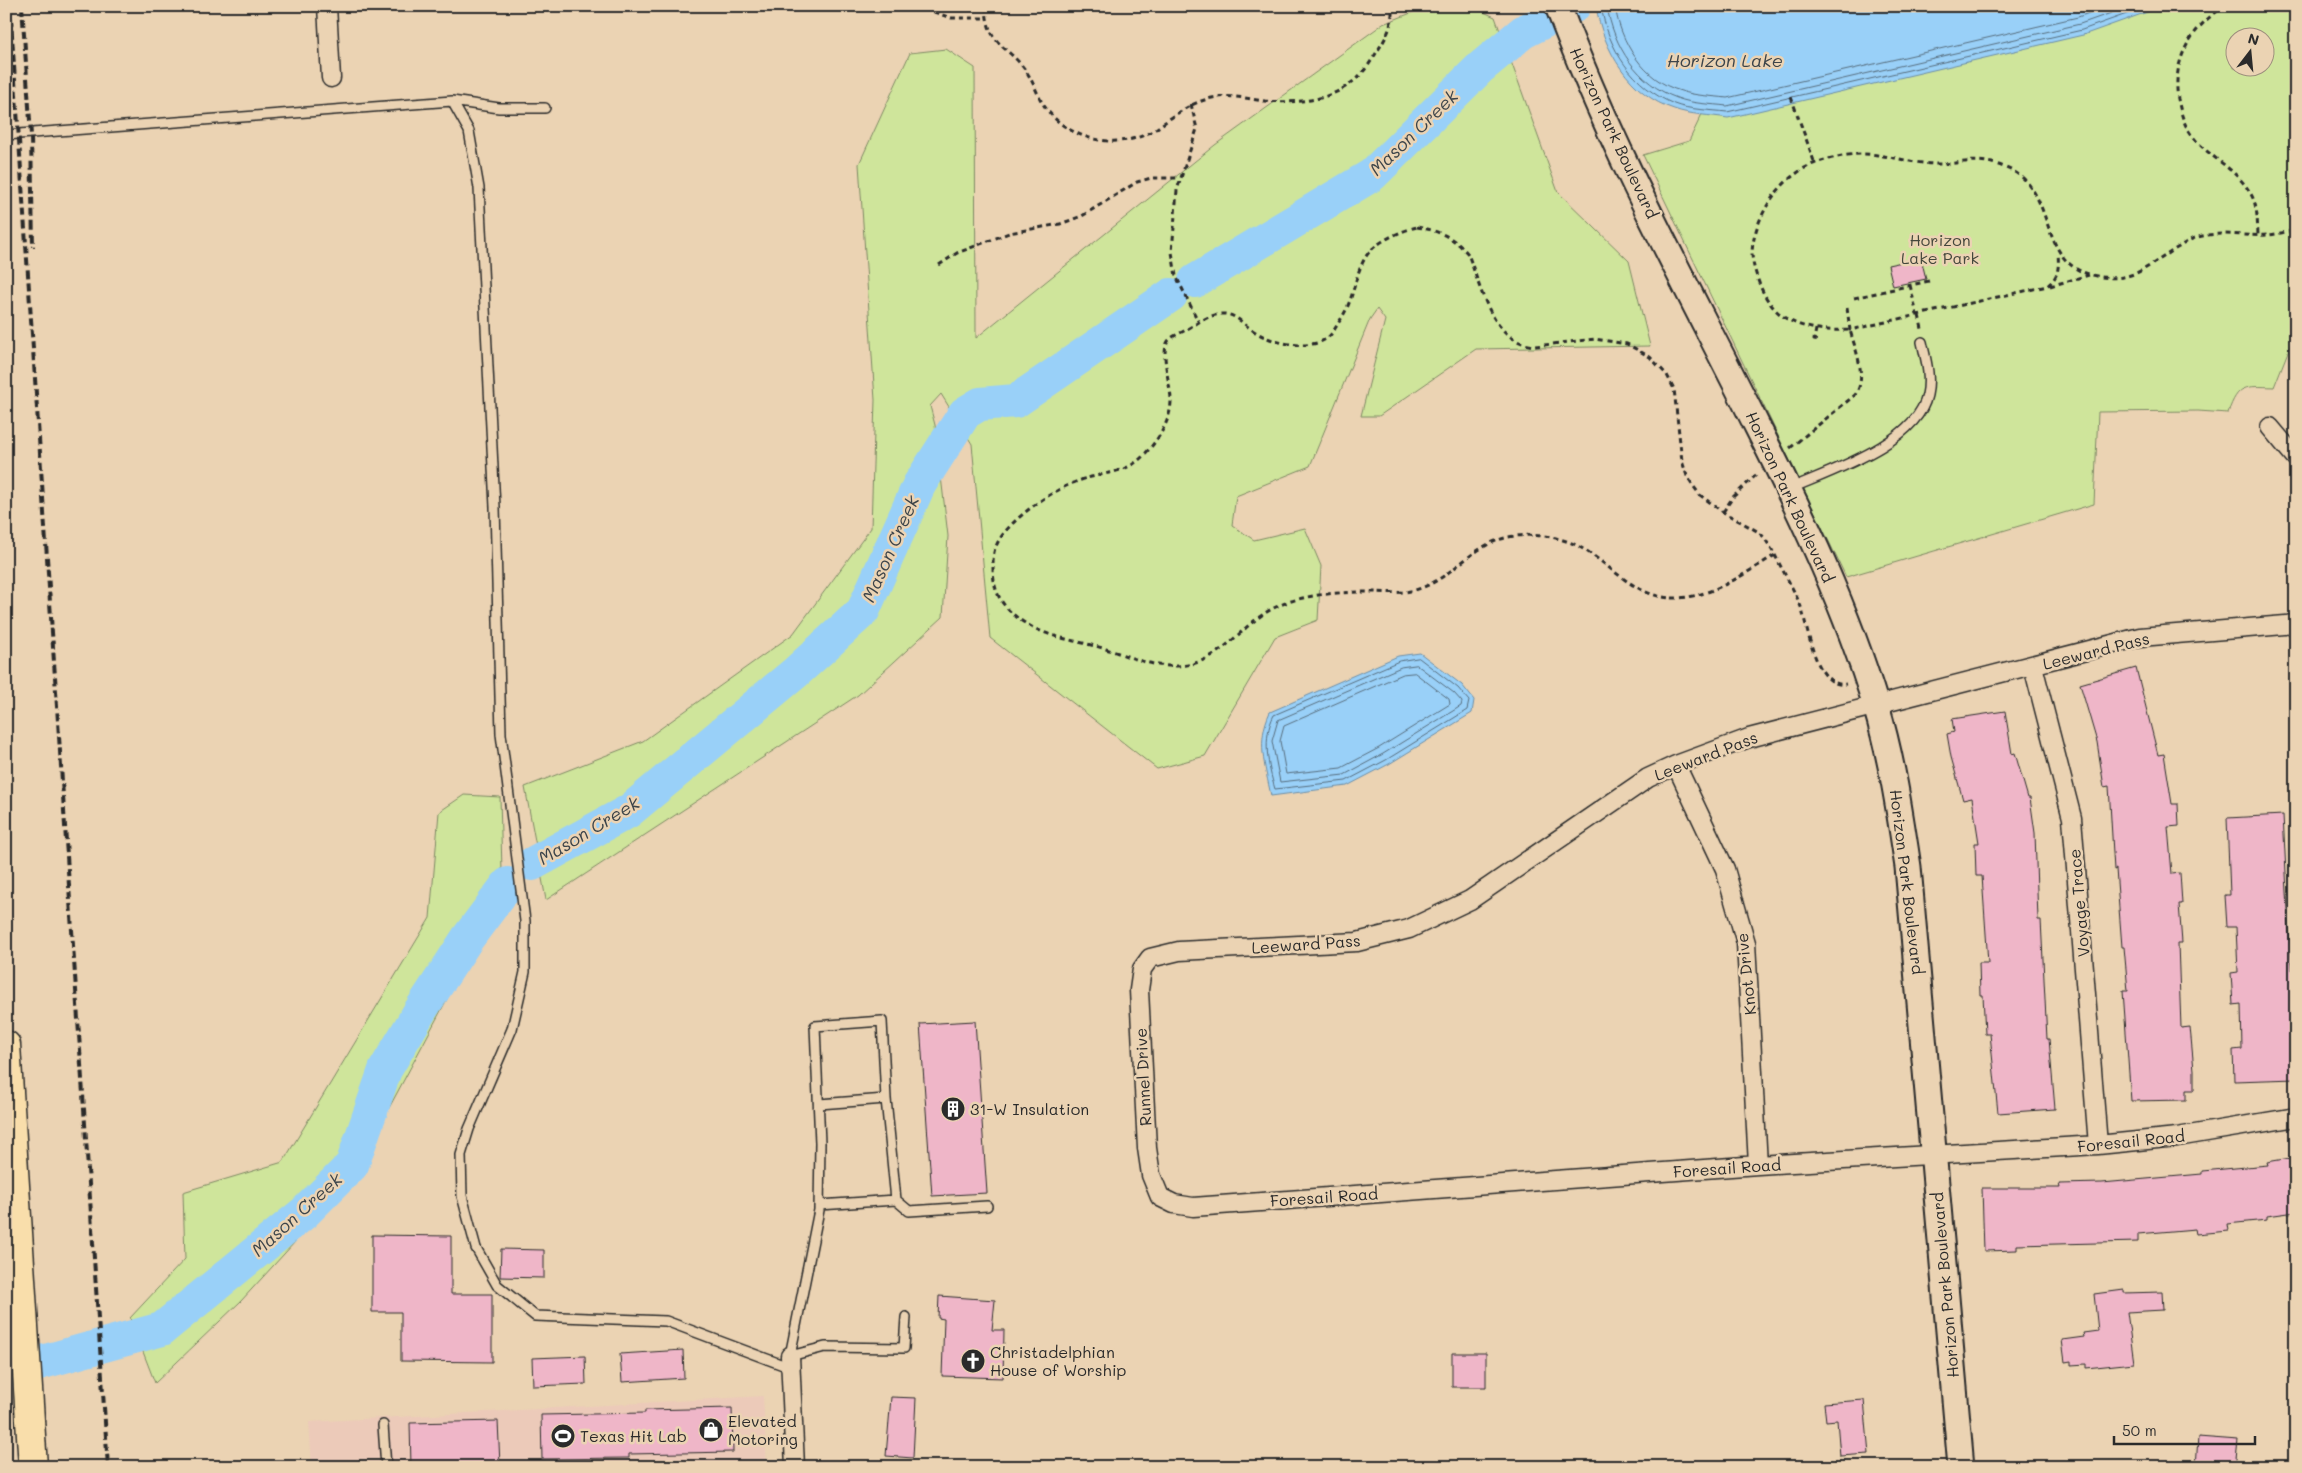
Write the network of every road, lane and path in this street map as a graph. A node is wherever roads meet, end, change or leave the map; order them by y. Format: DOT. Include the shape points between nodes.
graph roads {
  1 [pos="327,6"];
  2 [pos="917,6"];
  3 [pos="986,6"];
  4 [pos="1392,6"];
  5 [pos="1558,6"];
  6 [pos="2224,6"];
  7 [pos="986,18"];
  8 [pos="331,78"];
  9 [pos="1791,97"];
  10 [pos="452,101"];
  11 [pos="1191,104"];
  12 [pos="545,108"];
  13 [pos="6,136"];
  14 [pos="1815,164"];
  15 [pos="1180,178"];
  16 [pos="2296,230"];
  17 [pos="2258,235"];
  18 [pos="2058,253"];
  19 [pos="939,265"];
  20 [pos="2089,275"];
  21 [pos="1929,281"];
  22 [pos="1910,285"];
  23 [pos="2047,286"];
  24 [pos="1854,298"];
  25 [pos="1847,308"];
  26 [pos="1917,315"];
  27 [pos="1199,323"];
  28 [pos="1816,329"];
  29 [pos="1850,330"];
  30 [pos="1820,342"];
  31 [pos="1922,342"];
  32 [pos="2270,427"];
  33 [pos="1789,449"];
  34 [pos="2296,458"];
  35 [pos="1762,470"];
  36 [pos="1789,490"];
  37 [pos="1723,512"];
  38 [pos="1775,555"];
  39 [pos="2296,624"];
  40 [pos="2033,666"];
  41 [pos="1848,683"];
  42 [pos="1876,706"];
  43 [pos="1676,765"];
  44 [pos="1150,958"];
  45 [pos="6,1045"];
  46 [pos="886,1099"];
  47 [pos="819,1104"];
  48 [pos="2296,1117"];
  49 [pos="2098,1145"];
  50 [pos="10,1155"];
  51 [pos="1934,1156"];
  52 [pos="1758,1165"];
  53 [pos="1160,1197"];
  54 [pos="896,1200"];
  55 [pos="819,1205"];
  56 [pos="987,1206"];
  57 [pos="906,1317"];
  58 [pos="791,1362"];
  59 [pos="384,1425"];
  60 [pos="33,1467"];
  61 [pos="386,1467"];
  62 [pos="795,1467"];
  63 [pos="1961,1467"];
  1 -- 8 [label="street"];
  2 -- 7 [label="path" via="951,18"];
  3 -- 7 [label="path"];
  4 -- 11 [label="path" via="1387,36 1369,65 1350,86 1321,98 1264,101 1229,96"];
  5 -- 36 [label="street, Horizon Park Boulevard" via="1620,154"];
  6 -- 17 [label="path" via="2191,36 2183,51 2177,89 2182,118 2194,138 2248,188 2257,208"];
  7 -- 11 [label="path" via="990,33 1025,70 1044,105 1070,130 1086,137 1107,141 1140,136 1156,129"];
  9 -- 14 [label="path"];
  10 -- 12 [label="lane" via="499,108"];
  10 -- 13 [label="lane"];
  10 -- 58 [label="lane" via="469,131 479,188 495,507 502,734 526,921 525,972 514,1020 461,1155 462,1196 476,1248 497,1285 535,1316 666,1321"];
  11 -- 15 [label="path" via="1197,130"];
  14 -- 18 [label="path" via="1871,153 1935,164 1992,163 2023,178 2036,192"];
  14 -- 28 [label="path" via="1796,173 1773,196 1757,225 1752,254 1761,288 1770,304 1785,319"];
  15 -- 19 [label="path" via="1151,178 1137,182 1082,216 1010,234 957,253"];
  15 -- 27 [label="path" via="1172,252 1176,276"];
  16 -- 17 [label="path"];
  17 -- 20 [label="path" via="2228,233 2203,236 2192,239 2142,272 2125,278"];
  18 -- 20 [label="path"];
  18 -- 23 [label="path" via="2058,273"];
  20 -- 23 [label="path"];
  21 -- 22 [label="path"];
  22 -- 24 [label="path"];
  22 -- 26 [label="path"];
  23 -- 26 [label="path"];
  25 -- 29 [label="path"];
  26 -- 29 [label="path"];
  27 -- 37 [label="path" via="1225,314 1272,340 1287,344 1323,341 1349,307 1364,259 1371,250 1417,227 1442,233 1468,254 1487,308 1516,341 1535,346 1610,340 1638,349 1661,367 1674,389 1682,461 1687,476 1700,495"];
  27 -- 38 [label="path" via="1169,340 1164,350 1171,400 1169,412 1166,424 1143,456 1117,472 1066,486 1010,526 998,542 994,557 998,596 1012,614 1028,626 1148,665 1177,667 1205,660 1276,607 1350,592 1412,591 1434,582 1477,549 1514,536 1556,537 1593,556 1634,587 1672,598 1700,594"];
  28 -- 29 [label="path"];
  28 -- 30 [label="path" via="1814,340"];
  29 -- 33 [label="path" via="1860,368 1859,390"];
  31 -- 36 [label="lane" via="1929,371 1927,396 1914,422 1886,445"];
  32 -- 34 [label="street"];
  35 -- 37 [label="path" via="1742,487"];
  36 -- 42 [label="street, Horizon Park Boulevard" via="1831,582"];
  37 -- 38 [label="path" via="1757,531"];
  38 -- 41 [label="path" via="1800,605 1817,662 1827,676 1842,684"];
  39 -- 40 [label="street, Leeward Pass" via="2140,637"];
  40 -- 42 [label="street, Leeward Pass"];
  40 -- 49 [label="street, Voyage Trace" via="2072,818"];
  42 -- 43 [label="street, Leeward Pass" via="1749,738"];
  42 -- 51 [label="street, Horizon Park Boulevard" via="1895,786 1908,867"];
  43 -- 44 [label="street, Leeward Pass" via="1648,778 1470,900 1409,929 1356,942 1179,951"];
  43 -- 52 [label="street, Knot Drive" via="1725,869 1746,943"];
  44 -- 53 [label="street, Runnel Drive" via="1142,969 1139,990 1147,1148 1151,1175"];
  45 -- 50 [label="main road"];
  46 -- 47 [label="lane"];
  46 -- 47 [label="lane" via="882,1021 815,1026"];
  46 -- 54 [label="lane"];
  47 -- 55 [label="lane"];
  48 -- 49 [label="street, Foresail Road" via="2177,1137"];
  49 -- 51 [label="street, Foresail Road"];
  50 -- 60 [label="main road"];
  51 -- 52 [label="street, Foresail Road"];
  51 -- 63 [label="street, Horizon Park Boulevard"];
  52 -- 53 [label="street, Foresail Road" via="1193,1207 1174,1204"];
  54 -- 55 [label="lane"];
  54 -- 56 [label="lane" via="909,1211"];
  55 -- 58 [label="lane"];
  57 -- 58 [label="lane" via="904,1348 825,1347"];
  58 -- 62 [label="street"];
  59 -- 61 [label="lane"];
}
